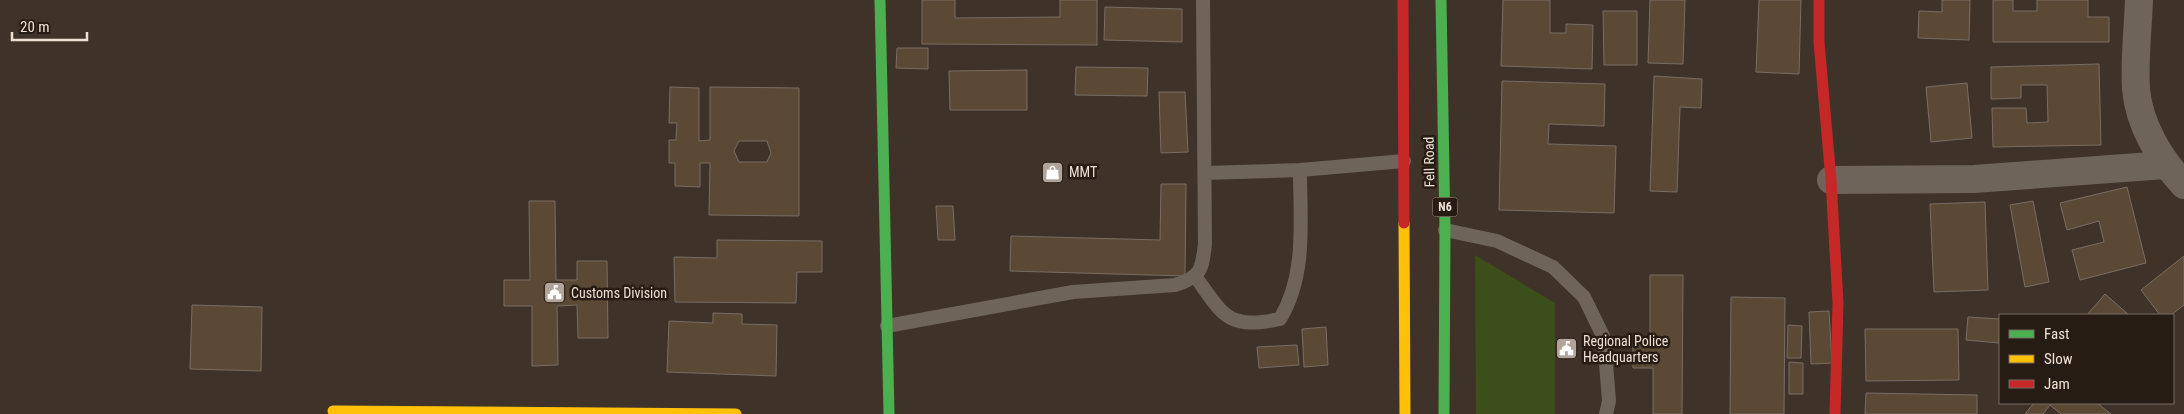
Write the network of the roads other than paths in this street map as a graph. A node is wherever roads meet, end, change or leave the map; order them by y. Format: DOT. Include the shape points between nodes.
graph roads {
  1 [pos="880,0"];
  2 [pos="1203,0"];
  3 [pos="1403,0"];
  4 [pos="1441,0"];
  5 [pos="1820,0"];
  6 [pos="2139,0"];
  7 [pos="1404,161"];
  8 [pos="2166,165"];
  9 [pos="1300,170"];
  10 [pos="1205,173"];
  11 [pos="1831,180"];
  12 [pos="2184,185"];
  13 [pos="1445,230"];
  14 [pos="1195,276"];
  15 [pos="887,326"];
  16 [pos="333,411"];
  17 [pos="535,413"];
  18 [pos="736,414"];
  19 [pos="889,414"];
  20 [pos="1405,414"];
  21 [pos="1444,414"];
  22 [pos="1606,414"];
  23 [pos="1835,414"];
  1 -- 15 [label="street"];
  2 -- 10 [label="lane"];
  3 -- 7 [label="street, Fell Road"];
  4 -- 13 [label="street, Fell Road / N6"];
  5 -- 11 [label="street" via="1819,42"];
  6 -- 8 [label="street" via="2136,90 2147,130"];
  7 -- 9 [label="lane"];
  7 -- 20 [label="street, Fell Road"];
  8 -- 11 [label="street" via="1974,179"];
  8 -- 12 [label="street"];
  9 -- 10 [label="lane"];
  9 -- 14 [label="lane" via="1300,268 1290,302 1280,319 1256,324 1232,321"];
  10 -- 14 [label="lane" via="1203,264"];
  11 -- 23 [label="street" via="1838,303"];
  13 -- 21 [label="street, Fell Road / N6"];
  13 -- 22 [label="lane" via="1497,241 1553,267 1584,297 1604,338 1609,401"];
  14 -- 15 [label="lane" via="1175,285 1073,292"];
  15 -- 19 [label="street"];
  16 -- 17 [label="street"];
  17 -- 18 [label="street"];
}
